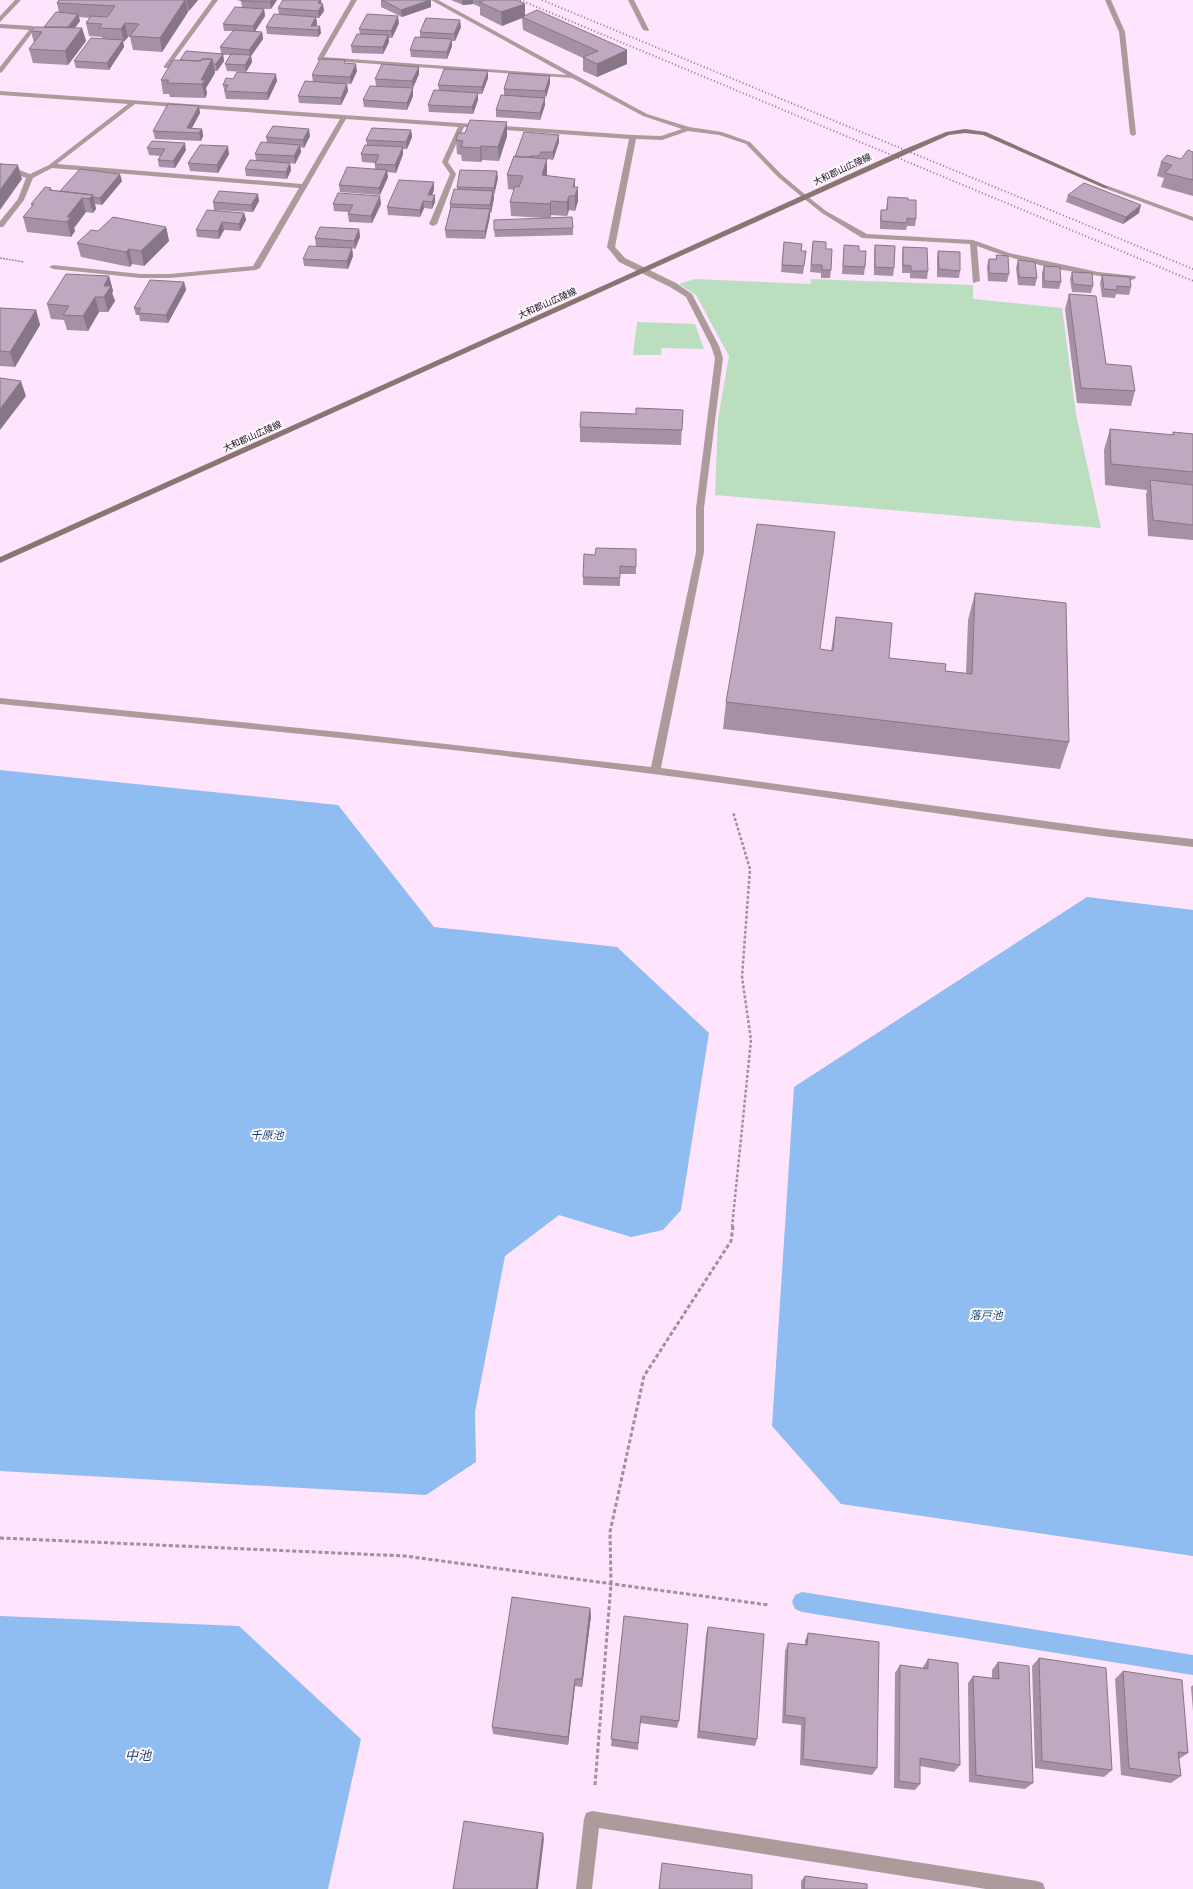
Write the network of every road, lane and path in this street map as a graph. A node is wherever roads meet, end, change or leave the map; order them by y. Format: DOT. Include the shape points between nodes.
graph roads {
  1 [pos="18,0"];
  2 [pos="215,0"];
  3 [pos="354,0"];
  4 [pos="434,0"];
  5 [pos="630,0"];
  6 [pos="1108,0"];
  7 [pos="0,20"];
  8 [pos="0,26"];
  9 [pos="646,30"];
  10 [pos="166,68"];
  11 [pos="0,71"];
  12 [pos="574,78"];
  13 [pos="0,93"];
  14 [pos="133,103"];
  15 [pos="344,117"];
  16 [pos="462,125"];
  17 [pos="688,128"];
  18 [pos="1133,134"];
  19 [pos="633,137"];
  20 [pos="0,165"];
  21 [pos="51,166"];
  22 [pos="30,177"];
  23 [pos="304,186"];
  24 [pos="1106,187"];
  25 [pos="805,197"];
  26 [pos="1193,219"];
  27 [pos="433,224"];
  28 [pos="0,226"];
  29 [pos="972,242"];
  30 [pos="52,267"];
  31 [pos="643,271"];
  32 [pos="1132,278"];
  33 [pos="976,281"];
  34 [pos="0,560"];
  35 [pos="0,701"];
  36 [pos="655,771"];
  37 [pos="723,780"];
  38 [pos="1193,843"];
  39 [pos="0,1538"];
  40 [pos="610,1584"];
  41 [pos="769,1605"];
  42 [pos="592,1819"];
  43 [pos="584,1889"];
  44 [pos="1037,1889"];
  1 -- 7 [label="street"];
  2 -- 10 [label="street"];
  3 -- 12 [label="street" via="320,59"];
  4 -- 12 [label="street"];
  5 -- 9 [label="street"];
  6 -- 18 [label="street" via="1122,32"];
  8 -- 11 [label="street" via="33,28"];
  12 -- 17 [label="street" via="646,115"];
  13 -- 14 [label="street"];
  14 -- 15 [label="street"];
  14 -- 21 [label="street"];
  15 -- 16 [label="street"];
  15 -- 23 [label="street"];
  16 -- 19 [label="street"];
  16 -- 27 [label="street" via="445,162 453,174"];
  17 -- 19 [label="street" via="662,138"];
  17 -- 25 [label="street" via="720,133 748,142 780,176"];
  19 -- 31 [label="street" via="611,247 622,260"];
  20 -- 22 [label="street"];
  21 -- 22 [label="street"];
  21 -- 23 [label="street"];
  22 -- 28 [label="street" via="21,200"];
  23 -- 30 [label="street" via="256,268 170,276 141,276"];
  24 -- 25 [label="main road, 大和郡山広陵線" via="984,133 964,130 948,133 906,150"];
  24 -- 26 [label="street"];
  25 -- 29 [label="street" via="824,212 865,236"];
  25 -- 31 [label="main road, 大和郡山広陵線"];
  29 -- 32 [label="street" via="1007,255 1098,274"];
  29 -- 33 [label="street"];
  31 -- 34 [label="main road, 大和郡山広陵線"];
  31 -- 36 [label="street" via="673,285 689,296 719,358 700,508 700,552"];
  35 -- 36 [label="street" via="340,735"];
  36 -- 37 [label="street"];
  37 -- 38 [label="street"];
  37 -- 40 [label="path" via="750,869 742,977 751,1040 731,1241 644,1376 610,1532"];
  39 -- 40 [label="path" via="406,1556"];
  40 -- 41 [label="path"];
  40 -- 42 [label="path"];
  42 -- 43 [label="street"];
  42 -- 44 [label="street"];
}
